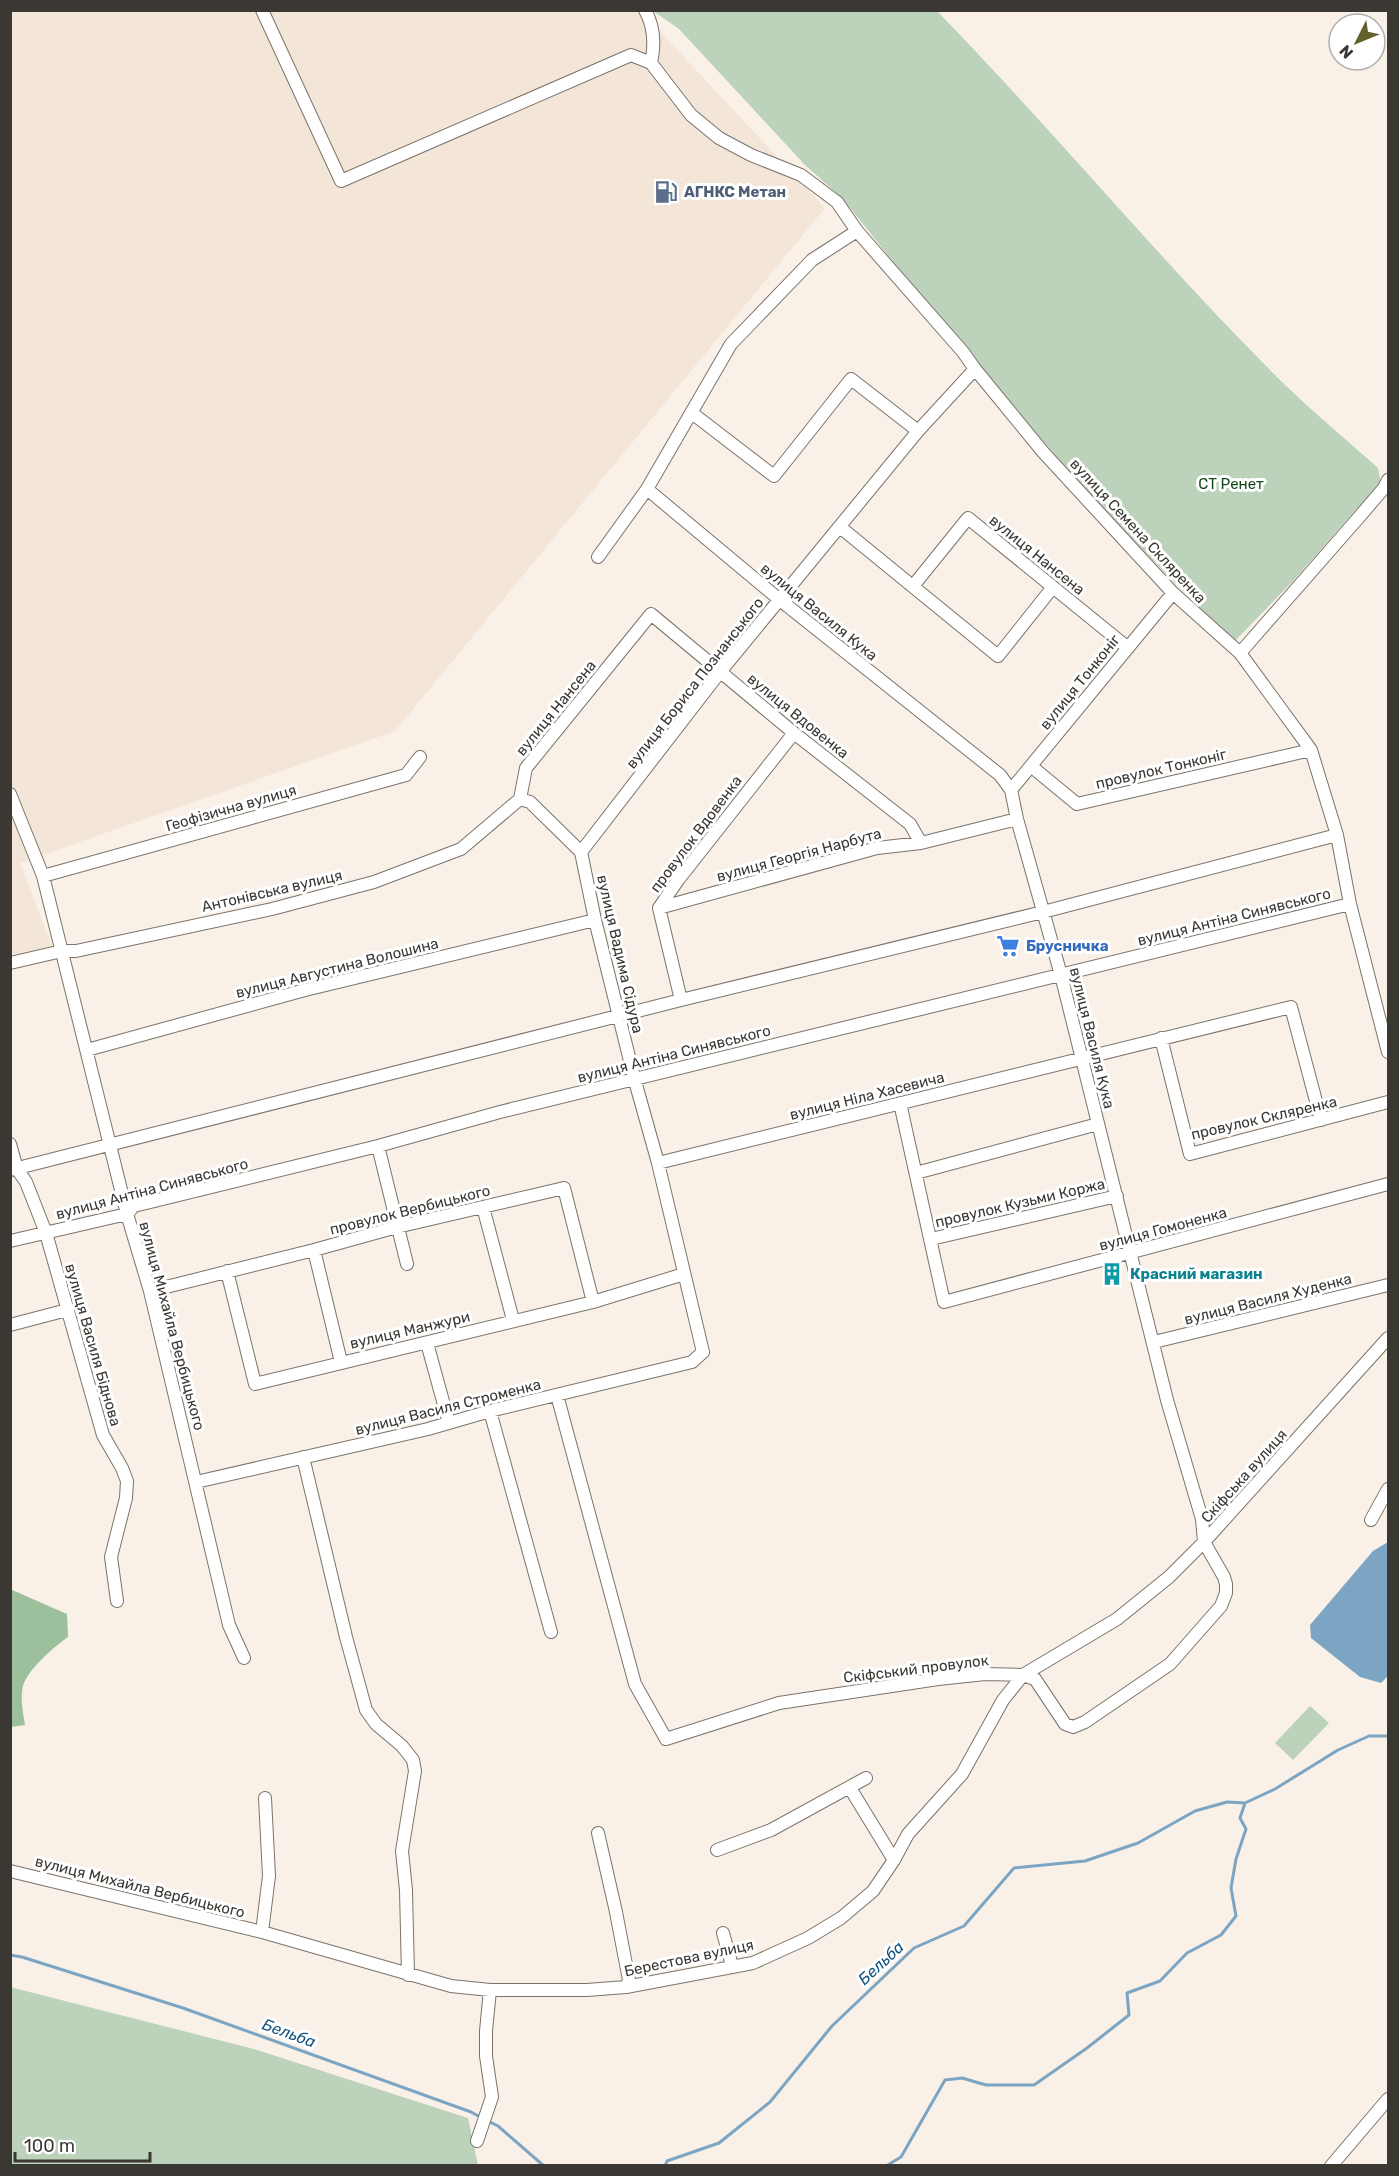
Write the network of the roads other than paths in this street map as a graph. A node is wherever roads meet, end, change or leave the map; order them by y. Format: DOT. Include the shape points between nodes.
graph roads {
  1 [pos="262,10"];
  2 [pos="645,10"];
  3 [pos="651,63"];
  4 [pos="857,231"];
  5 [pos="975,369"];
  6 [pos="692,413"];
  7 [pos="918,431"];
  8 [pos="1389,480"];
  9 [pos="647,489"];
  10 [pos="840,527"];
  11 [pos="598,557"];
  12 [pos="913,586"];
  13 [pos="1053,587"];
  14 [pos="1173,593"];
  15 [pos="780,600"];
  16 [pos="651,614"];
  17 [pos="1128,648"];
  18 [pos="1240,653"];
  19 [pos="720,672"];
  20 [pos="794,733"];
  21 [pos="1311,750"];
  22 [pos="420,757"];
  23 [pos="1031,766"];
  24 [pos="1011,790"];
  25 [pos="10,794"];
  26 [pos="520,799"];
  27 [pos="1017,819"];
  28 [pos="1337,835"];
  29 [pos="921,843"];
  30 [pos="581,852"];
  31 [pos="43,876"];
  32 [pos="1350,904"];
  33 [pos="659,908"];
  34 [pos="1043,912"];
  35 [pos="595,920"];
  36 [pos="62,951"];
  37 [pos="10,963"];
  38 [pos="1061,975"];
  39 [pos="681,1000"];
  40 [pos="620,1017"];
  41 [pos="1161,1038"];
  42 [pos="87,1050"];
  43 [pos="1389,1052"];
  44 [pos="1082,1058"];
  45 [pos="635,1081"];
  46 [pos="1389,1102"];
  47 [pos="900,1103"];
  48 [pos="1322,1120"];
  49 [pos="1098,1124"];
  50 [pos="10,1144"];
  51 [pos="111,1144"];
  52 [pos="378,1146"];
  53 [pos="658,1163"];
  54 [pos="14,1169"];
  55 [pos="916,1173"];
  56 [pos="1389,1184"];
  57 [pos="1117,1196"];
  58 [pos="483,1207"];
  59 [pos="128,1214"];
  60 [pos="397,1227"];
  61 [pos="46,1233"];
  62 [pos="931,1239"];
  63 [pos="10,1242"];
  64 [pos="314,1250"];
  65 [pos="1130,1253"];
  66 [pos="406,1264"];
  67 [pos="227,1271"];
  68 [pos="684,1274"];
  69 [pos="1389,1284"];
  70 [pos="150,1291"];
  71 [pos="593,1302"];
  72 [pos="67,1310"];
  73 [pos="513,1320"];
  74 [pos="10,1325"];
  75 [pos="1389,1338"];
  76 [pos="1154,1342"];
  77 [pos="428,1343"];
  78 [pos="704,1352"];
  79 [pos="341,1362"];
  80 [pos="557,1395"];
  81 [pos="490,1410"];
  82 [pos="449,1423"];
  83 [pos="303,1457"];
  84 [pos="196,1482"];
  85 [pos="1389,1489"];
  86 [pos="1371,1520"];
  87 [pos="1204,1542"];
  88 [pos="117,1601"];
  89 [pos="551,1632"];
  90 [pos="244,1658"];
  91 [pos="1023,1675"];
  92 [pos="866,1778"];
  93 [pos="850,1788"];
  94 [pos="265,1798"];
  95 [pos="598,1833"];
  96 [pos="717,1850"];
  97 [pos="894,1860"];
  98 [pos="10,1871"];
  99 [pos="262,1932"];
  100 [pos="723,1933"];
  101 [pos="730,1967"];
  102 [pos="408,1975"];
  103 [pos="626,1987"];
  104 [pos="490,1990"];
  105 [pos="1389,2099"];
  106 [pos="478,2136"];
  107 [pos="1331,2166"];
  1 -- 3 [label="street" via="341,181 631,54"];
  2 -- 3 [label="street" via="651,21"];
  3 -- 4 [label="street, вулиця Семена Скляренка" via="691,115 719,138 801,175 837,202"];
  4 -- 5 [label="street, вулиця Семена Скляренка"];
  4 -- 6 [label="street" via="812,260 731,344"];
  5 -- 7 [label="street, вулиця Бориса Познанського"];
  5 -- 14 [label="street, вулиця Семена Скляренка" via="1044,452"];
  6 -- 7 [label="street" via="774,476 851,379"];
  6 -- 9 [label="street"];
  7 -- 10 [label="street, вулиця Бориса Познанського"];
  8 -- 18 [label="street"];
  9 -- 11 [label="street"];
  9 -- 15 [label="street, вулиця Василя Кука"];
  10 -- 12 [label="street"];
  10 -- 15 [label="street, вулиця Бориса Познанського"];
  12 -- 13 [label="street, вулиця Нансена" via="968,518"];
  12 -- 13 [label="street" via="998,656"];
  13 -- 17 [label="street, вулиця Нансена"];
  14 -- 17 [label="street, вулиця Тонконіг"];
  14 -- 18 [label="street, вулиця Семена Скляренка"];
  15 -- 19 [label="street, вулиця Бориса Познанського"];
  15 -- 24 [label="street, вулиця Василя Кука" via="1000,776"];
  16 -- 19 [label="street, вулиця Вдовенка"];
  16 -- 26 [label="street, вулиця Нансена" via="526,768"];
  17 -- 23 [label="street, вулиця Тонконіг"];
  18 -- 21 [label="street, вулиця Семена Скляренка"];
  19 -- 20 [label="street, вулиця Вдовенка"];
  19 -- 30 [label="street, вулиця Бориса Познанського"];
  20 -- 29 [label="street, вулиця Вдовенка" via="910,824"];
  20 -- 33 [label="street, провулок Вдовенка"];
  21 -- 23 [label="street, провулок Тонконіг" via="1077,804"];
  21 -- 28 [label="street, вулиця Семена Скляренка"];
  22 -- 31 [label="street, Геофізична вулиця" via="406,775"];
  23 -- 24 [label="street, вулиця Тонконіг"];
  24 -- 27 [label="street, вулиця Василя Кука"];
  25 -- 31 [label="street, вулиця Михайла Вербицького"];
  26 -- 30 [label="street" via="530,802"];
  26 -- 36 [label="street, Антонівська вулиця" via="461,849 374,882 272,909"];
  27 -- 29 [label="street, вулиця Георгія Нарбута"];
  27 -- 34 [label="street, вулиця Василя Кука"];
  28 -- 32 [label="street, вулиця Семена Скляренка"];
  28 -- 34 [label="street"];
  29 -- 33 [label="street, вулиця Георгія Нарбута" via="877,848"];
  30 -- 35 [label="street, вулиця Вадима Сідура"];
  31 -- 36 [label="street, вулиця Михайла Вербицького"];
  32 -- 38 [label="street, вулиця Антіна Синявського"];
  32 -- 43 [label="street, вулиця Семена Скляренка"];
  33 -- 39 [label="street, провулок Вдовенка"];
  34 -- 38 [label="street, вулиця Василя Кука"];
  34 -- 39 [label="street"];
  35 -- 40 [label="street, вулиця Вадима Сідура"];
  35 -- 42 [label="street, вулиця Августина Волошина" via="305,990"];
  36 -- 37 [label="street, Антонівська вулиця"];
  36 -- 42 [label="street, вулиця Михайла Вербицького"];
  38 -- 44 [label="street, вулиця Василя Кука"];
  38 -- 45 [label="street, вулиця Антіна Синявського"];
  39 -- 40 [label="street"];
  40 -- 45 [label="street, вулиця Вадима Сідура"];
  40 -- 51 [label="street"];
  41 -- 44 [label="street, вулиця Ніла Хасевича"];
  41 -- 48 [label="street, вулиця Ніла Хасевича" via="1290,1007"];
  41 -- 48 [label="street, провулок Скляренка" via="1190,1154"];
  42 -- 51 [label="street, вулиця Михайла Вербицького"];
  44 -- 47 [label="street, вулиця Ніла Хасевича"];
  44 -- 49 [label="street, вулиця Василя Кука"];
  45 -- 52 [label="street, вулиця Антіна Синявського" via="500,1112"];
  45 -- 53 [label="street, вулиця Вадима Сідура"];
  46 -- 48 [label="street, провулок Скляренка"];
  47 -- 53 [label="street, вулиця Ніла Хасевича"];
  47 -- 55 [label="street"];
  49 -- 55 [label="street"];
  49 -- 57 [label="street, вулиця Василя Кука"];
  50 -- 54 [label="street, вулиця Василя Біднова"];
  51 -- 54 [label="street"];
  51 -- 59 [label="street, вулиця Михайла Вербицького"];
  52 -- 59 [label="street, вулиця Антіна Синявського" via="134,1206"];
  52 -- 60 [label="street"];
  53 -- 68 [label="street, вулиця Вадима Сідура"];
  54 -- 61 [label="street, вулиця Василя Біднова" via="26,1182"];
  55 -- 62 [label="street"];
  56 -- 65 [label="street, вулиця Гомоненка"];
  57 -- 62 [label="street, провулок Кузьми Коржа"];
  57 -- 65 [label="street, вулиця Василя Кука"];
  58 -- 60 [label="street, провулок Вербицького"];
  58 -- 71 [label="street, провулок Вербицького" via="564,1188"];
  58 -- 73 [label="street"];
  59 -- 61 [label="street, вулиця Антіна Синявського"];
  59 -- 70 [label="street, вулиця Михайла Вербицького"];
  60 -- 64 [label="street, провулок Вербицького"];
  60 -- 66 [label="street"];
  61 -- 63 [label="street, вулиця Антіна Синявського"];
  61 -- 72 [label="street, вулиця Василя Біднова"];
  62 -- 65 [label="street, вулиця Гомоненка" via="944,1302"];
  64 -- 67 [label="street, провулок Вербицького"];
  64 -- 79 [label="street"];
  65 -- 76 [label="street, вулиця Василя Кука"];
  67 -- 70 [label="street, провулок Вербицького"];
  67 -- 79 [label="street, вулиця Манжури" via="255,1384"];
  68 -- 71 [label="street, вулиця Манжури"];
  68 -- 78 [label="street, вулиця Вадима Сідура"];
  69 -- 76 [label="street, вулиця Василя Худенка"];
  70 -- 84 [label="street, вулиця Михайла Вербицького"];
  71 -- 73 [label="street, вулиця Манжури"];
  72 -- 74 [label="street"];
  72 -- 88 [label="street, вулиця Василя Біднова" via="103,1435 127,1481 111,1557"];
  73 -- 77 [label="street, вулиця Манжури"];
  75 -- 87 [label="street, Скіфська вулиця"];
  76 -- 87 [label="street, вулиця Василя Кука" via="1202,1519"];
  77 -- 79 [label="street, вулиця Манжури"];
  77 -- 82 [label="street"];
  78 -- 80 [label="street, вулиця Василя Строменка" via="692,1362"];
  80 -- 81 [label="street, вулиця Василя Строменка"];
  80 -- 91 [label="street, Скіфський провулок" via="635,1684 666,1739 779,1703 938,1679"];
  81 -- 82 [label="street, вулиця Василя Строменка"];
  81 -- 89 [label="street"];
  82 -- 83 [label="street, вулиця Василя Строменка"];
  83 -- 84 [label="street, вулиця Василя Строменка"];
  83 -- 102 [label="street" via="366,1710 375,1724 413,1760 415,1771 402,1851"];
  84 -- 90 [label="street, вулиця Михайла Вербицького" via="229,1625"];
  85 -- 86 [label="street"];
  87 -- 91 [label="street" via="1169,1577 1117,1619"];
  87 -- 91 [label="street, Скіфська вулиця" via="1224,1577 1226,1593 1214,1615 1170,1664 1073,1727 1065,1724 1035,1679"];
  91 -- 97 [label="street, Берестова вулиця" via="1003,1700 962,1774 908,1834"];
  92 -- 93 [label="street"];
  93 -- 96 [label="street" via="771,1830"];
  93 -- 97 [label="street"];
  94 -- 99 [label="street, вулиця Михайла Вербицького" via="269,1876"];
  95 -- 103 [label="street" via="616,1912"];
  97 -- 101 [label="street, Берестова вулиця" via="873,1891 841,1918 753,1963"];
  98 -- 99 [label="street, вулиця Михайла Вербицького"];
  99 -- 102 [label="street, вулиця Михайла Вербицького"];
  100 -- 101 [label="street"];
  101 -- 103 [label="street, Берестова вулиця"];
  102 -- 104 [label="street, Берестова вулиця" via="450,1986"];
  103 -- 104 [label="street, Берестова вулиця"];
  104 -- 106 [label="street" via="486,2056 492,2097"];
  105 -- 107 [label="street"];
}
